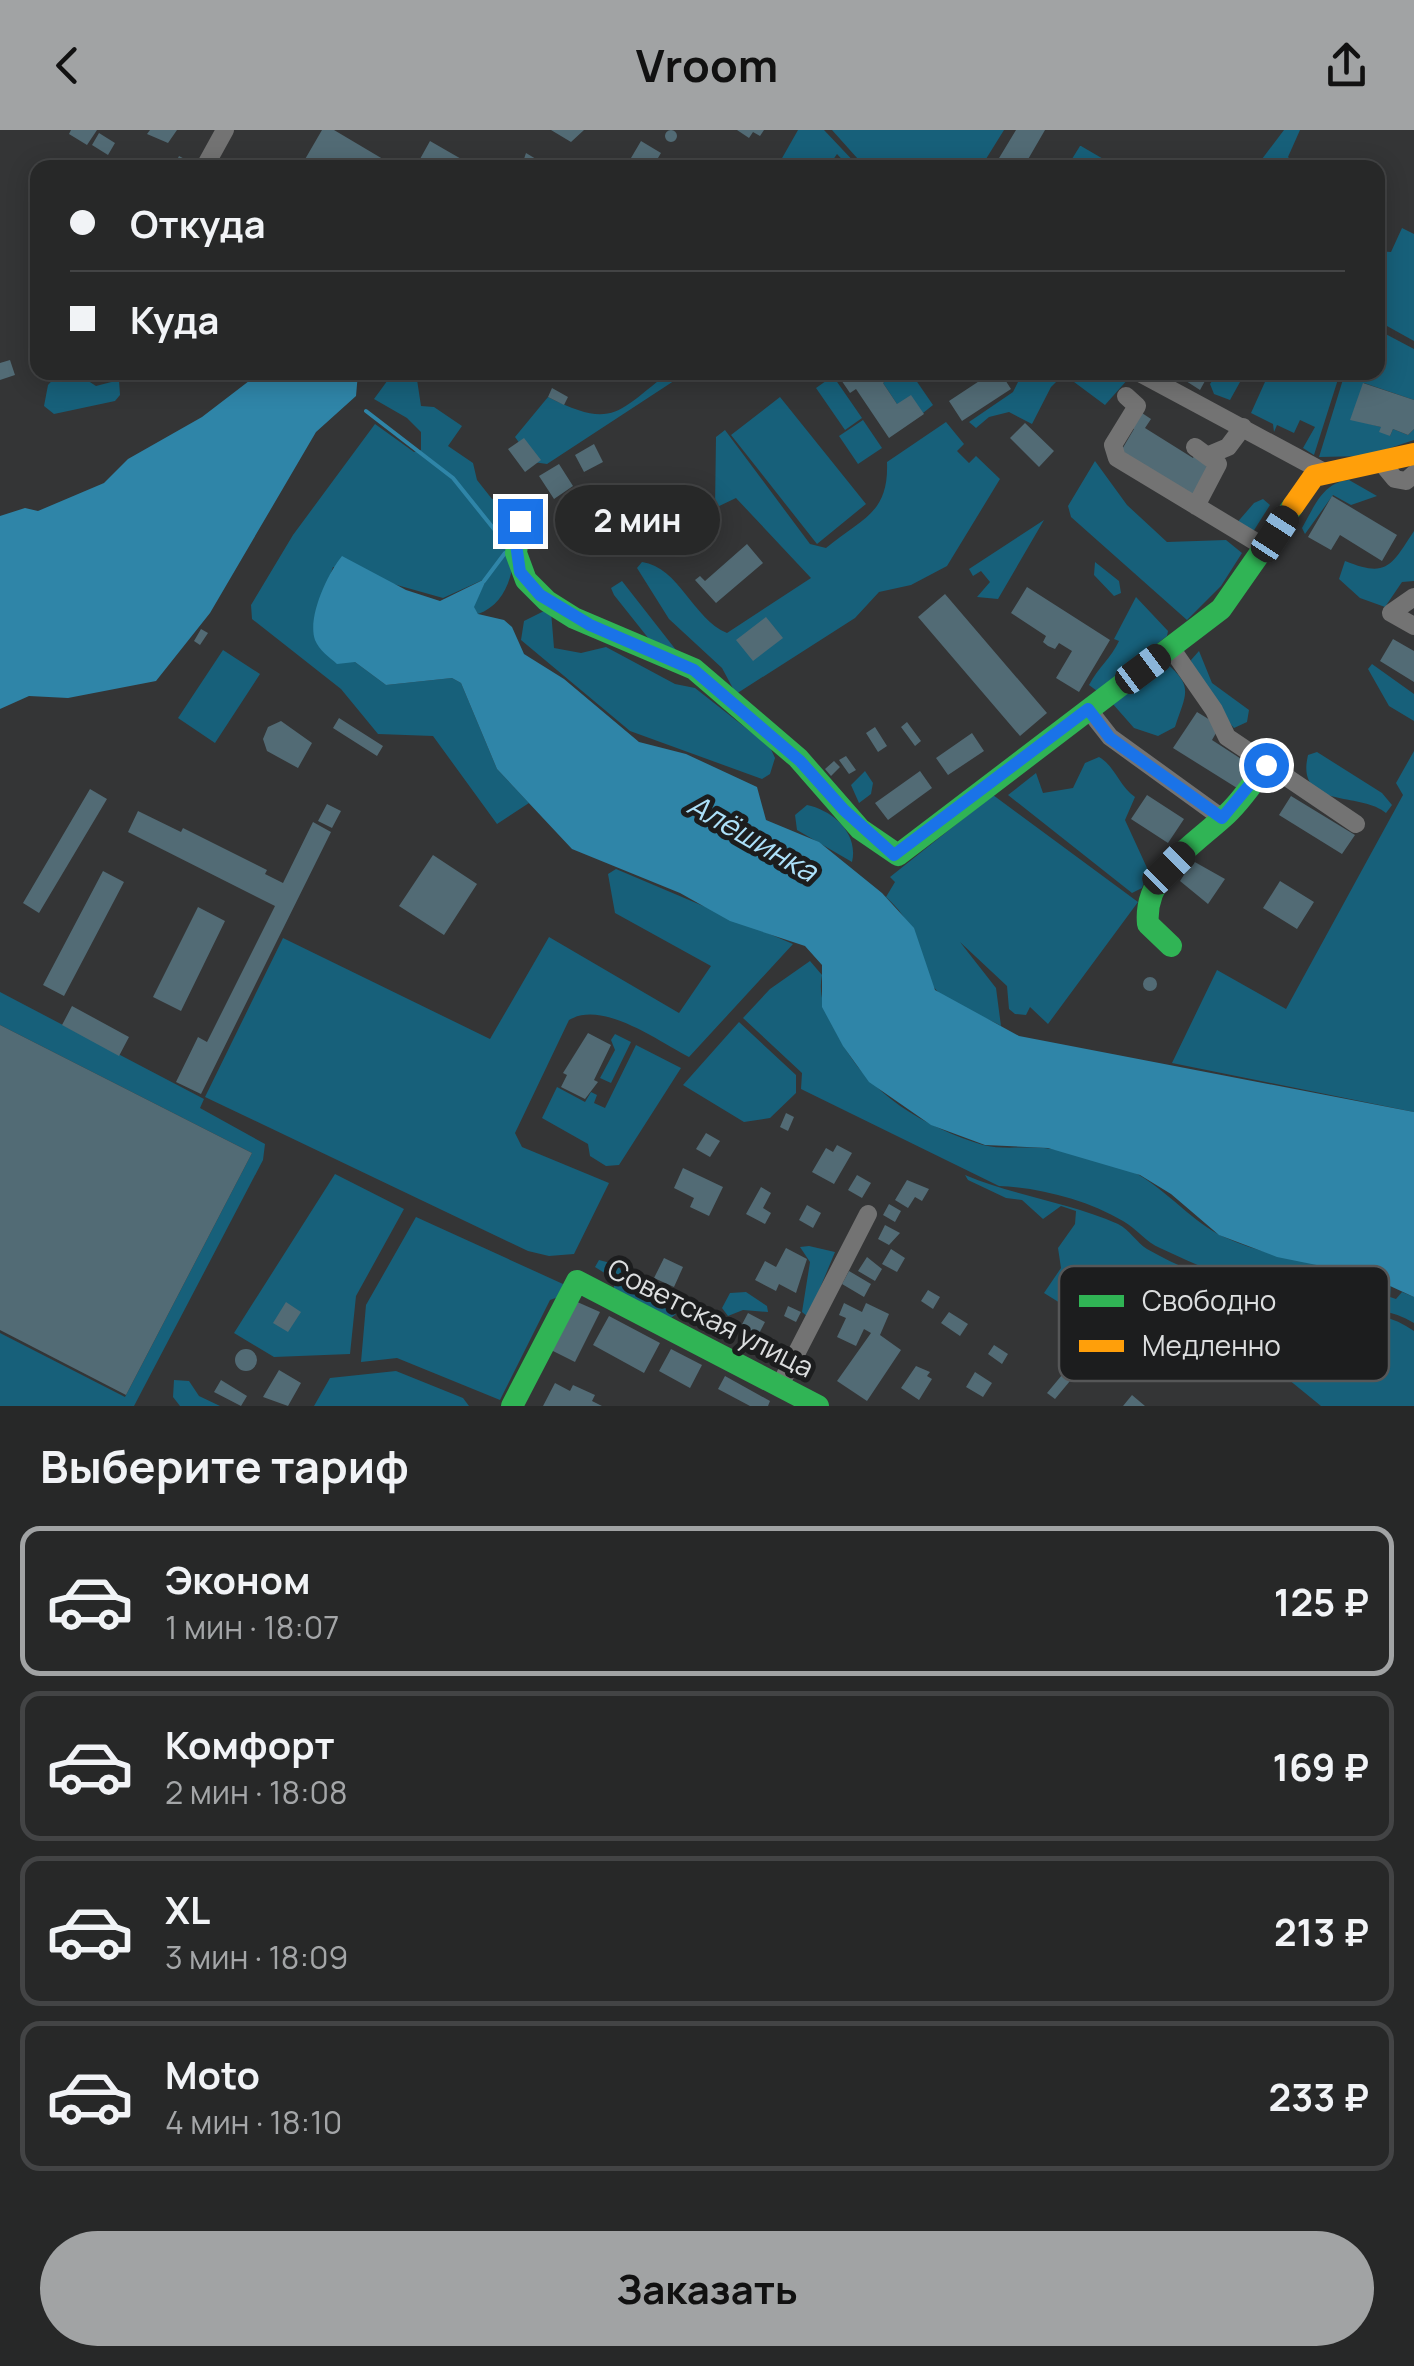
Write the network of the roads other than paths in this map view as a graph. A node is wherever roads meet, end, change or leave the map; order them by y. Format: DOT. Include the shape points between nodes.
graph roads {
  1 [pos="225,130"];
  2 [pos="208,160"];
  3 [pos="1153,380"];
  4 [pos="1126,396"];
  5 [pos="1244,428"];
  6 [pos="1414,454"];
  7 [pos="1381,462"];
  8 [pos="1322,471"];
  9 [pos="1414,474"];
  10 [pos="1196,506"];
  11 [pos="520,521"];
  12 [pos="1266,548"];
  13 [pos="1414,597"];
  14 [pos="1414,626"];
  15 [pos="1171,648"];
  16 [pos="1088,709"];
  17 [pos="1266,765"];
  18 [pos="1222,818"];
  19 [pos="1356,824"];
  20 [pos="1171,946"];
  21 [pos="868,1214"];
  22 [pos="779,1387"];
  23 [pos="512,1406"];
  24 [pos="818,1406"];
  1 -- 2 [label="street"];
  3 -- 5 [label="street"];
  4 -- 10 [label="street" via="1137,406 1112,452"];
  5 -- 8 [label="street"];
  5 -- 10 [label="street" via="1228,447 1202,451 1218,471"];
  6 -- 7 [label="street"];
  7 -- 8 [label="street"];
  7 -- 9 [label="street" via="1396,480"];
  8 -- 12 [label="street"];
  10 -- 12 [label="street"];
  11 -- 16 [label="street" via="520,572 540,595 590,625 694,670 800,761 894,855"];
  12 -- 15 [label="street" via="1232,598"];
  13 -- 14 [label="street" via="1391,613"];
  15 -- 16 [label="street"];
  15 -- 17 [label="street" via="1227,737"];
  16 -- 18 [label="street" via="1110,738"];
  17 -- 18 [label="street"];
  17 -- 19 [label="street"];
  18 -- 20 [label="street" via="1169,868 1148,899 1148,924"];
  21 -- 22 [label="street"];
  22 -- 23 [label="street, Советская улица" via="577,1281"];
  22 -- 24 [label="street, Советская улица"];
}
